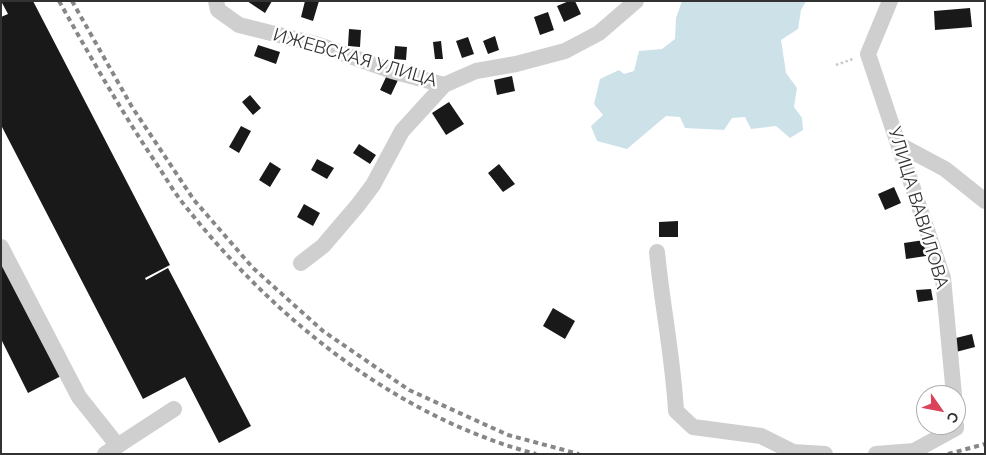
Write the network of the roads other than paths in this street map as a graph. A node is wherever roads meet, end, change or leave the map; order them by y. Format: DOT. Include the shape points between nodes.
graph roads {
  1 [pos="216,1"];
  2 [pos="636,1"];
  3 [pos="890,1"];
  4 [pos="444,85"];
  5 [pos="900,145"];
  6 [pos="985,201"];
  7 [pos="1,247"];
  8 [pos="657,252"];
  9 [pos="301,263"];
  10 [pos="953,385"];
  11 [pos="174,409"];
  12 [pos="942,435"];
  13 [pos="112,450"];
  14 [pos="825,454"];
  15 [pos="876,454"];
  1 -- 4 [label="street, ИЖЕВСКАЯ УЛИЦА" via="218,10 239,25 319,45 392,71"];
  2 -- 4 [label="street, ИЖЕВСКАЯ УЛИЦА" via="599,33 565,50 476,71"];
  3 -- 5 [label="street, УЛИЦА ВАВИЛОВА" via="868,54"];
  4 -- 9 [label="street" via="402,131 373,185 358,205 323,246"];
  5 -- 6 [label="street" via="945,169"];
  5 -- 10 [label="street, УЛИЦА ВАВИЛОВА" via="943,278"];
  7 -- 13 [label="street" via="78,397"];
  8 -- 14 [label="street" via="662,306 671,346 676,411 693,427 762,436 793,452"];
  11 -- 13 [label="street"];
  12 -- 15 [label="street" via="914,451"];
}
